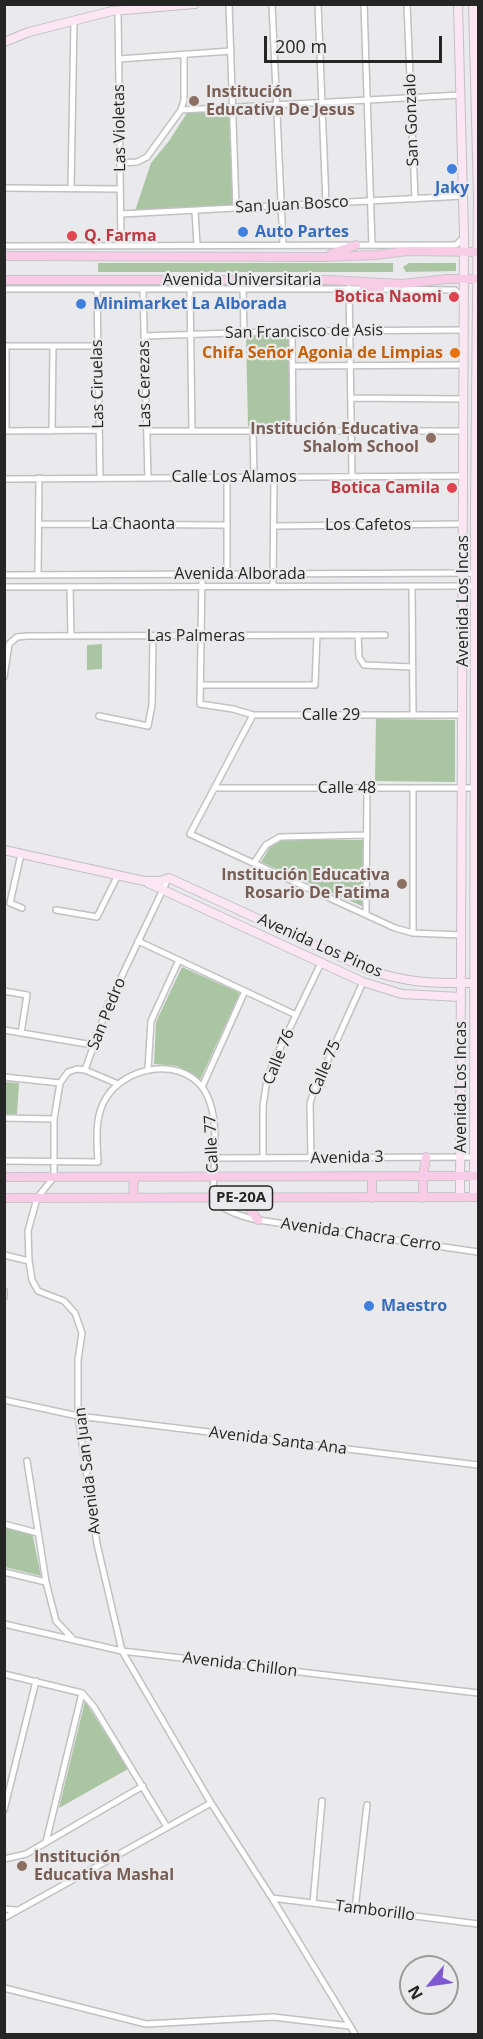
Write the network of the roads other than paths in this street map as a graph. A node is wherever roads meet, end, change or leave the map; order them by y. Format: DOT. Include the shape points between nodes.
graph roads {
  1 [pos="195,4"];
  2 [pos="229,4"];
  3 [pos="272,4"];
  4 [pos="318,4"];
  5 [pos="364,4"];
  6 [pos="407,4"];
  7 [pos="458,4"];
  8 [pos="473,4"];
  9 [pos="187,5"];
  10 [pos="114,9"];
  11 [pos="74,20"];
  12 [pos="4,42"];
  13 [pos="231,51"];
  14 [pos="184,54"];
  15 [pos="118,59"];
  16 [pos="461,94"];
  17 [pos="411,98"];
  18 [pos="367,100"];
  19 [pos="322,102"];
  20 [pos="277,104"];
  21 [pos="233,107"];
  22 [pos="181,110"];
  23 [pos="463,163"];
  24 [pos="477,163"];
  25 [pos="120,164"];
  26 [pos="4,188"];
  27 [pos="71,188"];
  28 [pos="120,189"];
  29 [pos="463,196"];
  30 [pos="415,199"];
  31 [pos="370,201"];
  32 [pos="326,204"];
  33 [pos="281,206"];
  34 [pos="236,208"];
  35 [pos="195,211"];
  36 [pos="121,214"];
  37 [pos="464,236"];
  38 [pos="121,245"];
  39 [pos="198,245"];
  40 [pos="283,245"];
  41 [pos="356,245"];
  42 [pos="372,245"];
  43 [pos="4,246"];
  44 [pos="478,252"];
  45 [pos="464,253"];
  46 [pos="4,256"];
  47 [pos="323,257"];
  48 [pos="464,279"];
  49 [pos="478,279"];
  50 [pos="4,280"];
  51 [pos="328,280"];
  52 [pos="349,288"];
  53 [pos="4,289"];
  54 [pos="380,289"];
  55 [pos="97,290"];
  56 [pos="143,290"];
  57 [pos="190,290"];
  58 [pos="243,290"];
  59 [pos="478,297"];
  60 [pos="464,300"];
  61 [pos="478,327"];
  62 [pos="350,330"];
  63 [pos="464,330"];
  64 [pos="292,331"];
  65 [pos="243,332"];
  66 [pos="190,334"];
  67 [pos="144,336"];
  68 [pos="5,346"];
  69 [pos="53,346"];
  70 [pos="98,346"];
  71 [pos="477,361"];
  72 [pos="292,366"];
  73 [pos="350,366"];
  74 [pos="463,368"];
  75 [pos="476,372"];
  76 [pos="351,398"];
  77 [pos="463,399"];
  78 [pos="99,430"];
  79 [pos="5,431"];
  80 [pos="52,431"];
  81 [pos="147,431"];
  82 [pos="192,431"];
  83 [pos="253,431"];
  84 [pos="293,431"];
  85 [pos="351,431"];
  86 [pos="463,431"];
  87 [pos="463,476"];
  88 [pos="227,477"];
  89 [pos="254,477"];
  90 [pos="274,477"];
  91 [pos="352,477"];
  92 [pos="39,478"];
  93 [pos="100,478"];
  94 [pos="148,478"];
  95 [pos="4,479"];
  96 [pos="463,492"];
  97 [pos="477,492"];
  98 [pos="463,504"];
  99 [pos="477,504"];
  100 [pos="39,524"];
  101 [pos="227,525"];
  102 [pos="463,525"];
  103 [pos="274,526"];
  104 [pos="477,557"];
  105 [pos="463,573"];
  106 [pos="475,573"];
  107 [pos="4,574"];
  108 [pos="38,574"];
  109 [pos="202,574"];
  110 [pos="227,574"];
  111 [pos="273,574"];
  112 [pos="202,586"];
  113 [pos="273,586"];
  114 [pos="412,586"];
  115 [pos="463,586"];
  116 [pos="475,586"];
  117 [pos="4,587"];
  118 [pos="70,587"];
  119 [pos="317,635"];
  120 [pos="358,635"];
  121 [pos="385,635"];
  122 [pos="71,636"];
  123 [pos="153,636"];
  124 [pos="201,636"];
  125 [pos="4,638"];
  126 [pos="9,644"];
  127 [pos="412,667"];
  128 [pos="4,677"];
  129 [pos="201,685"];
  130 [pos="253,715"];
  131 [pos="412,715"];
  132 [pos="462,715"];
  133 [pos="477,715"];
  134 [pos="99,716"];
  135 [pos="462,750"];
  136 [pos="474,750"];
  137 [pos="215,788"];
  138 [pos="367,788"];
  139 [pos="413,788"];
  140 [pos="462,788"];
  141 [pos="476,788"];
  142 [pos="367,836"];
  143 [pos="4,850"];
  144 [pos="21,854"];
  145 [pos="254,863"];
  146 [pos="118,875"];
  147 [pos="169,878"];
  148 [pos="144,881"];
  149 [pos="163,890"];
  150 [pos="22,908"];
  151 [pos="56,910"];
  152 [pos="366,914"];
  153 [pos="413,933"];
  154 [pos="461,935"];
  155 [pos="138,941"];
  156 [pos="179,960"];
  157 [pos="321,963"];
  158 [pos="363,982"];
  159 [pos="461,983"];
  160 [pos="476,983"];
  161 [pos="4,991"];
  162 [pos="245,991"];
  163 [pos="461,997"];
  164 [pos="476,997"];
  165 [pos="296,1015"];
  166 [pos="4,1030"];
  167 [pos="21,1032"];
  168 [pos="93,1045"];
  169 [pos="148,1069"];
  170 [pos="86,1070"];
  171 [pos="4,1077"];
  172 [pos="60,1083"];
  173 [pos="118,1084"];
  174 [pos="202,1087"];
  175 [pos="476,1104"];
  176 [pos="4,1118"];
  177 [pos="54,1119"];
  178 [pos="461,1156"];
  179 [pos="426,1157"];
  180 [pos="476,1157"];
  181 [pos="215,1158"];
  182 [pos="263,1158"];
  183 [pos="311,1158"];
  184 [pos="4,1161"];
  185 [pos="54,1162"];
  186 [pos="213,1176"];
  187 [pos="372,1176"];
  188 [pos="423,1176"];
  189 [pos="460,1176"];
  190 [pos="476,1176"];
  191 [pos="4,1177"];
  192 [pos="54,1177"];
  193 [pos="134,1177"];
  194 [pos="460,1197"];
  195 [pos="476,1197"];
  196 [pos="4,1198"];
  197 [pos="37,1198"];
  198 [pos="134,1198"];
  199 [pos="214,1198"];
  200 [pos="253,1198"];
  201 [pos="372,1198"];
  202 [pos="423,1198"];
  203 [pos="258,1220"];
  204 [pos="478,1252"];
  205 [pos="4,1255"];
  206 [pos="29,1261"];
  207 [pos="4,1401"];
  208 [pos="78,1416"];
  209 [pos="27,1461"];
  210 [pos="478,1465"];
  211 [pos="4,1524"];
  212 [pos="38,1533"];
  213 [pos="4,1572"];
  214 [pos="46,1582"];
  215 [pos="5,1625"];
  216 [pos="74,1640"];
  217 [pos="122,1651"];
  218 [pos="4,1674"];
  219 [pos="36,1681"];
  220 [pos="82,1693"];
  221 [pos="478,1693"];
  222 [pos="143,1786"];
  223 [pos="322,1801"];
  224 [pos="211,1803"];
  225 [pos="367,1805"];
  226 [pos="4,1810"];
  227 [pos="167,1827"];
  228 [pos="46,1842"];
  229 [pos="4,1859"];
  230 [pos="272,1898"];
  231 [pos="313,1903"];
  232 [pos="4,1909"];
  233 [pos="355,1909"];
  234 [pos="18,1910"];
  235 [pos="4,1918"];
  236 [pos="478,1924"];
  237 [pos="4,1989"];
  238 [pos="350,2026"];
  239 [pos="355,2034"];
  1 -- 9 [label="main road"];
  2 -- 13 [label="street"];
  3 -- 20 [label="street"];
  4 -- 19 [label="street"];
  5 -- 18 [label="street"];
  6 -- 17 [label="street, San Gonzalo"];
  7 -- 16 [label="main road, Avenida Los Incas"];
  8 -- 24 [label="main road, Avenida Los Incas"];
  9 -- 10 [label="main road"];
  10 -- 11 [label="main road"];
  10 -- 15 [label="street, Las Violetas"];
  11 -- 12 [label="main road"];
  11 -- 27 [label="street"];
  13 -- 14 [label="street"];
  13 -- 21 [label="street"];
  14 -- 15 [label="street"];
  14 -- 22 [label="street"];
  15 -- 25 [label="street, Las Violetas"];
  16 -- 17 [label="street"];
  16 -- 23 [label="main road, Avenida Los Incas"];
  17 -- 18 [label="street"];
  17 -- 30 [label="street, San Gonzalo"];
  18 -- 19 [label="street"];
  18 -- 31 [label="street"];
  19 -- 20 [label="street"];
  19 -- 32 [label="street"];
  20 -- 21 [label="street"];
  20 -- 33 [label="street"];
  21 -- 22 [label="street"];
  21 -- 34 [label="street"];
  22 -- 25 [label="street" via="147,157"];
  23 -- 24 [label="main road"];
  23 -- 29 [label="main road, Avenida Los Incas"];
  24 -- 44 [label="main road, Avenida Los Incas"];
  25 -- 28 [label="street, Las Violetas"];
  26 -- 27 [label="street"];
  27 -- 28 [label="street"];
  28 -- 36 [label="street, Las Violetas"];
  29 -- 30 [label="street, San Juan Bosco"];
  29 -- 37 [label="main road, Avenida Los Incas"];
  30 -- 31 [label="street, San Juan Bosco"];
  31 -- 32 [label="street, San Juan Bosco"];
  31 -- 42 [label="street"];
  32 -- 33 [label="street, San Juan Bosco"];
  33 -- 34 [label="street, San Juan Bosco"];
  33 -- 40 [label="street"];
  34 -- 35 [label="street, San Juan Bosco"];
  35 -- 36 [label="street, San Juan Bosco"];
  35 -- 39 [label="street"];
  36 -- 38 [label="street, Las Violetas"];
  37 -- 42 [label="street" via="452,245"];
  37 -- 45 [label="main road, Avenida Los Incas"];
  38 -- 39 [label="street"];
  38 -- 43 [label="street"];
  39 -- 40 [label="street"];
  40 -- 41 [label="street"];
  41 -- 42 [label="street"];
  41 -- 47 [label="main road"];
  44 -- 45 [label="main road, Avenida Universitaria"];
  44 -- 49 [label="main road, Avenida Los Incas"];
  45 -- 47 [label="main road, Avenida Universitaria" via="408,251"];
  45 -- 48 [label="main road, Avenida Los Incas"];
  46 -- 47 [label="main road, Avenida Universitaria"];
  48 -- 49 [label="main road, Avenida Universitaria"];
  48 -- 51 [label="main road, Avenida Universitaria" via="402,284"];
  48 -- 60 [label="main road, Avenida Los Incas"];
  49 -- 59 [label="main road, Avenida Los Incas"];
  50 -- 51 [label="main road, Avenida Universitaria"];
  51 -- 54 [label="main road"];
  52 -- 54 [label="street, Avenida Universitaria"];
  52 -- 58 [label="street, Avenida Universitaria"];
  52 -- 62 [label="street"];
  53 -- 55 [label="street, Avenida Universitaria"];
  54 -- 60 [label="street, Avenida Universitaria" via="455,290"];
  55 -- 56 [label="street, Avenida Universitaria"];
  55 -- 70 [label="street, Las Ciruelas"];
  56 -- 57 [label="street, Avenida Universitaria"];
  56 -- 67 [label="street, Las Cerezas"];
  57 -- 58 [label="street, Avenida Universitaria"];
  57 -- 66 [label="street"];
  58 -- 65 [label="street"];
  59 -- 61 [label="main road, Avenida Los Incas"];
  60 -- 63 [label="main road, Avenida Los Incas"];
  61 -- 71 [label="main road, Avenida Los Incas"];
  62 -- 63 [label="street, San Francisco de Asis"];
  62 -- 64 [label="street, San Francisco de Asis"];
  62 -- 73 [label="street"];
  63 -- 74 [label="main road, Avenida Los Incas"];
  64 -- 65 [label="street, San Francisco de Asis"];
  64 -- 72 [label="street"];
  65 -- 66 [label="street, San Francisco de Asis"];
  66 -- 67 [label="street, San Francisco de Asis"];
  66 -- 82 [label="street"];
  67 -- 81 [label="street, Las Cerezas"];
  68 -- 69 [label="street"];
  68 -- 79 [label="street"];
  69 -- 70 [label="street"];
  69 -- 80 [label="street"];
  70 -- 78 [label="street, Las Ciruelas"];
  71 -- 75 [label="main road, Avenida Los Incas"];
  72 -- 73 [label="street"];
  72 -- 84 [label="street"];
  73 -- 74 [label="street"];
  73 -- 76 [label="street"];
  74 -- 75 [label="main road"];
  74 -- 77 [label="main road, Avenida Los Incas"];
  75 -- 97 [label="main road, Avenida Los Incas"];
  76 -- 77 [label="street"];
  76 -- 85 [label="street"];
  77 -- 86 [label="main road, Avenida Los Incas"];
  78 -- 80 [label="street"];
  78 -- 93 [label="street, Las Ciruelas"];
  79 -- 80 [label="street"];
  81 -- 82 [label="street"];
  81 -- 94 [label="street, Las Cerezas"];
  82 -- 83 [label="street"];
  83 -- 84 [label="street"];
  83 -- 89 [label="street"];
  84 -- 85 [label="street"];
  85 -- 86 [label="street"];
  85 -- 91 [label="street"];
  86 -- 87 [label="main road, Avenida Los Incas"];
  87 -- 91 [label="street, Calle Los Alamos"];
  87 -- 96 [label="main road, Avenida Los Incas"];
  88 -- 89 [label="street, Calle Los Alamos"];
  88 -- 94 [label="street, Calle Los Alamos"];
  88 -- 101 [label="street"];
  89 -- 90 [label="street, Calle Los Alamos"];
  90 -- 91 [label="street, Calle Los Alamos"];
  90 -- 103 [label="street"];
  92 -- 93 [label="street, Calle Los Alamos"];
  92 -- 95 [label="street, Calle Los Alamos"];
  92 -- 100 [label="street"];
  93 -- 94 [label="street, Calle Los Alamos"];
  96 -- 97 [label="main road"];
  96 -- 98 [label="main road, Avenida Los Incas"];
  97 -- 99 [label="main road, Avenida Los Incas"];
  98 -- 99 [label="main road"];
  98 -- 102 [label="main road, Avenida Los Incas"];
  99 -- 104 [label="main road, Avenida Los Incas"];
  100 -- 101 [label="street, La Chaonta"];
  100 -- 108 [label="street"];
  101 -- 110 [label="street"];
  102 -- 103 [label="street, Los Cafetos"];
  102 -- 105 [label="main road, Avenida Los Incas"];
  103 -- 111 [label="street"];
  104 -- 106 [label="main road, Avenida Los Incas"];
  105 -- 106 [label="street, Avenida Alborada"];
  105 -- 111 [label="street, Avenida Alborada"];
  105 -- 115 [label="main road, Avenida Los Incas"];
  106 -- 116 [label="main road, Avenida Los Incas"];
  107 -- 108 [label="street, Avenida Alborada"];
  108 -- 109 [label="street, Avenida Alborada"];
  109 -- 110 [label="street, Avenida Alborada"];
  109 -- 112 [label="street"];
  110 -- 111 [label="street, Avenida Alborada"];
  111 -- 113 [label="street"];
  112 -- 113 [label="street, Avenida Alborada"];
  112 -- 118 [label="street, Avenida Alborada"];
  112 -- 124 [label="street"];
  113 -- 114 [label="street, Avenida Alborada"];
  114 -- 115 [label="street, Avenida Alborada"];
  114 -- 127 [label="street"];
  115 -- 116 [label="street, Avenida Alborada"];
  115 -- 132 [label="main road, Avenida Los Incas"];
  116 -- 133 [label="main road, Avenida Los Incas"];
  117 -- 118 [label="street, Avenida Alborada"];
  118 -- 122 [label="street"];
  119 -- 120 [label="street, Las Palmeras"];
  119 -- 124 [label="street, Las Palmeras"];
  119 -- 129 [label="street" via="315,685"];
  120 -- 121 [label="street, Las Palmeras"];
  120 -- 127 [label="street" via="359,657 364,665"];
  122 -- 123 [label="street, Las Palmeras"];
  122 -- 126 [label="street, Las Palmeras" via="27,636"];
  123 -- 124 [label="street, Las Palmeras"];
  123 -- 134 [label="street" via="148,726"];
  124 -- 129 [label="street"];
  125 -- 126 [label="street"];
  126 -- 128 [label="street"];
  127 -- 131 [label="street"];
  129 -- 130 [label="street, Calle 29" via="200,704"];
  130 -- 131 [label="street, Calle 29"];
  130 -- 137 [label="street"];
  131 -- 132 [label="street, Calle 29"];
  132 -- 135 [label="main road, Avenida Los Incas"];
  133 -- 136 [label="main road, Avenida Los Incas"];
  135 -- 136 [label="main road"];
  135 -- 140 [label="main road, Avenida Los Incas"];
  136 -- 141 [label="main road, Avenida Los Incas"];
  137 -- 138 [label="street, Calle 48"];
  137 -- 145 [label="street" via="190,834"];
  138 -- 139 [label="street, Calle 48"];
  138 -- 142 [label="street"];
  139 -- 140 [label="street, Calle 48"];
  139 -- 153 [label="street"];
  140 -- 141 [label="street, Calle 48"];
  140 -- 154 [label="main road, Avenida Los Incas"];
  141 -- 160 [label="main road, Avenida Los Incas"];
  142 -- 145 [label="street" via="280,837 266,846"];
  142 -- 152 [label="street"];
  143 -- 144 [label="main road"];
  144 -- 146 [label="main road"];
  144 -- 150 [label="street" via="10,903"];
  145 -- 152 [label="street"];
  146 -- 148 [label="main road"];
  146 -- 151 [label="street" via="97,917"];
  147 -- 148 [label="main road"];
  147 -- 149 [label="street, San Pedro"];
  147 -- 159 [label="main road, Avenida Los Pinos" via="369,970 408,982"];
  148 -- 149 [label="main road, Avenida Los Pinos"];
  149 -- 155 [label="street, San Pedro"];
  149 -- 157 [label="main road, Avenida Los Pinos"];
  152 -- 153 [label="street"];
  153 -- 154 [label="street"];
  154 -- 159 [label="main road, Avenida Los Incas"];
  155 -- 156 [label="street"];
  155 -- 168 [label="street, San Pedro"];
  156 -- 162 [label="street"];
  156 -- 169 [label="street" via="151,1021"];
  157 -- 158 [label="main road, Avenida Los Pinos"];
  157 -- 165 [label="street, Calle 76"];
  158 -- 163 [label="main road, Avenida Los Pinos" via="402,994"];
  158 -- 183 [label="street, Calle 75" via="310,1103"];
  159 -- 160 [label="main road, Avenida Los Pinos"];
  159 -- 163 [label="main road, Avenida Los Incas"];
  160 -- 164 [label="main road, Avenida Los Incas"];
  161 -- 167 [label="street" via="27,995"];
  162 -- 165 [label="street"];
  162 -- 174 [label="street"];
  163 -- 178 [label="main road, Avenida Los Incas"];
  164 -- 175 [label="main road, Avenida Los Incas"];
  165 -- 182 [label="street, Calle 76" via="266,1086"];
  166 -- 167 [label="street"];
  167 -- 168 [label="street"];
  168 -- 170 [label="street, San Pedro"];
  169 -- 173 [label="street"];
  169 -- 174 [label="street" via="177,1071"];
  170 -- 172 [label="street, San Pedro" via="68,1072"];
  170 -- 173 [label="street"];
  171 -- 172 [label="street"];
  172 -- 177 [label="street"];
  173 -- 185 [label="street" via="105,1099 98,1120 98,1162"];
  174 -- 181 [label="street, Calle 77" via="213,1120"];
  175 -- 180 [label="main road, Avenida Los Incas"];
  176 -- 177 [label="street"];
  177 -- 185 [label="street"];
  178 -- 179 [label="street, Avenida 3"];
  178 -- 180 [label="street, Avenida 3"];
  178 -- 189 [label="main road, Avenida Los Incas"];
  179 -- 183 [label="street, Avenida 3"];
  179 -- 188 [label="main road"];
  180 -- 190 [label="main road, Avenida Los Incas"];
  181 -- 182 [label="street, Avenida 3"];
  181 -- 186 [label="street, Calle 77"];
  182 -- 183 [label="street, Avenida 3"];
  184 -- 185 [label="street"];
  185 -- 192 [label="street"];
  186 -- 187 [label="main road, PE-20A"];
  186 -- 193 [label="main road, PE-20A"];
  186 -- 199 [label="street, Calle 77"];
  187 -- 188 [label="main road, PE-20A"];
  187 -- 201 [label="main road"];
  188 -- 189 [label="main road, PE-20A"];
  188 -- 202 [label="main road"];
  189 -- 190 [label="main road, PE-20A"];
  189 -- 194 [label="main road, Avenida Los Incas"];
  190 -- 195 [label="main road, Avenida Los Incas"];
  191 -- 192 [label="main road, PE-20A"];
  192 -- 193 [label="main road, PE-20A"];
  192 -- 197 [label="street, Avenida San Juan"];
  193 -- 198 [label="main road"];
  194 -- 195 [label="main road, PE-20A"];
  194 -- 202 [label="main road, PE-20A"];
  196 -- 197 [label="main road, PE-20A"];
  197 -- 198 [label="main road, PE-20A"];
  197 -- 206 [label="street, Avenida San Juan" via="28,1231"];
  198 -- 199 [label="main road, PE-20A"];
  199 -- 200 [label="main road, PE-20A"];
  199 -- 203 [label="street, Avenida Chacra Cerro" via="229,1210"];
  200 -- 201 [label="main road, PE-20A"];
  200 -- 203 [label="main road" via="249,1208"];
  201 -- 202 [label="main road, PE-20A"];
  203 -- 204 [label="street, Avenida Chacra Cerro"];
  205 -- 206 [label="street"];
  206 -- 208 [label="street, Avenida San Juan" via="32,1280 39,1291 64,1301 75,1313 82,1333"];
  207 -- 208 [label="street, Avenida Santa Ana"];
  208 -- 210 [label="street, Avenida Santa Ana"];
  208 -- 217 [label="street, Avenida San Juan" via="97,1544"];
  209 -- 212 [label="street"];
  211 -- 212 [label="street"];
  212 -- 214 [label="street"];
  213 -- 214 [label="street"];
  214 -- 216 [label="street" via="56,1621"];
  215 -- 216 [label="street, Avenida Chillon"];
  216 -- 217 [label="street, Avenida Chillon"];
  217 -- 221 [label="street, Avenida Chillon"];
  217 -- 224 [label="street, Avenida San Juan"];
  218 -- 219 [label="street"];
  219 -- 220 [label="street"];
  219 -- 226 [label="street"];
  220 -- 222 [label="street"];
  220 -- 228 [label="street"];
  222 -- 227 [label="street"];
  222 -- 228 [label="street"];
  223 -- 231 [label="street"];
  224 -- 227 [label="street"];
  224 -- 230 [label="street, Avenida San Juan"];
  225 -- 233 [label="street"];
  227 -- 234 [label="street"];
  228 -- 229 [label="street" via="26,1854"];
  230 -- 231 [label="street, Tamborillo"];
  230 -- 238 [label="street, Avenida San Juan"];
  231 -- 233 [label="street, Tamborillo"];
  232 -- 234 [label="street"];
  233 -- 236 [label="street, Tamborillo"];
  234 -- 235 [label="street"];
  237 -- 238 [label="street" via="146,2024 273,2017"];
  238 -- 239 [label="street, Avenida San Juan"];
}
